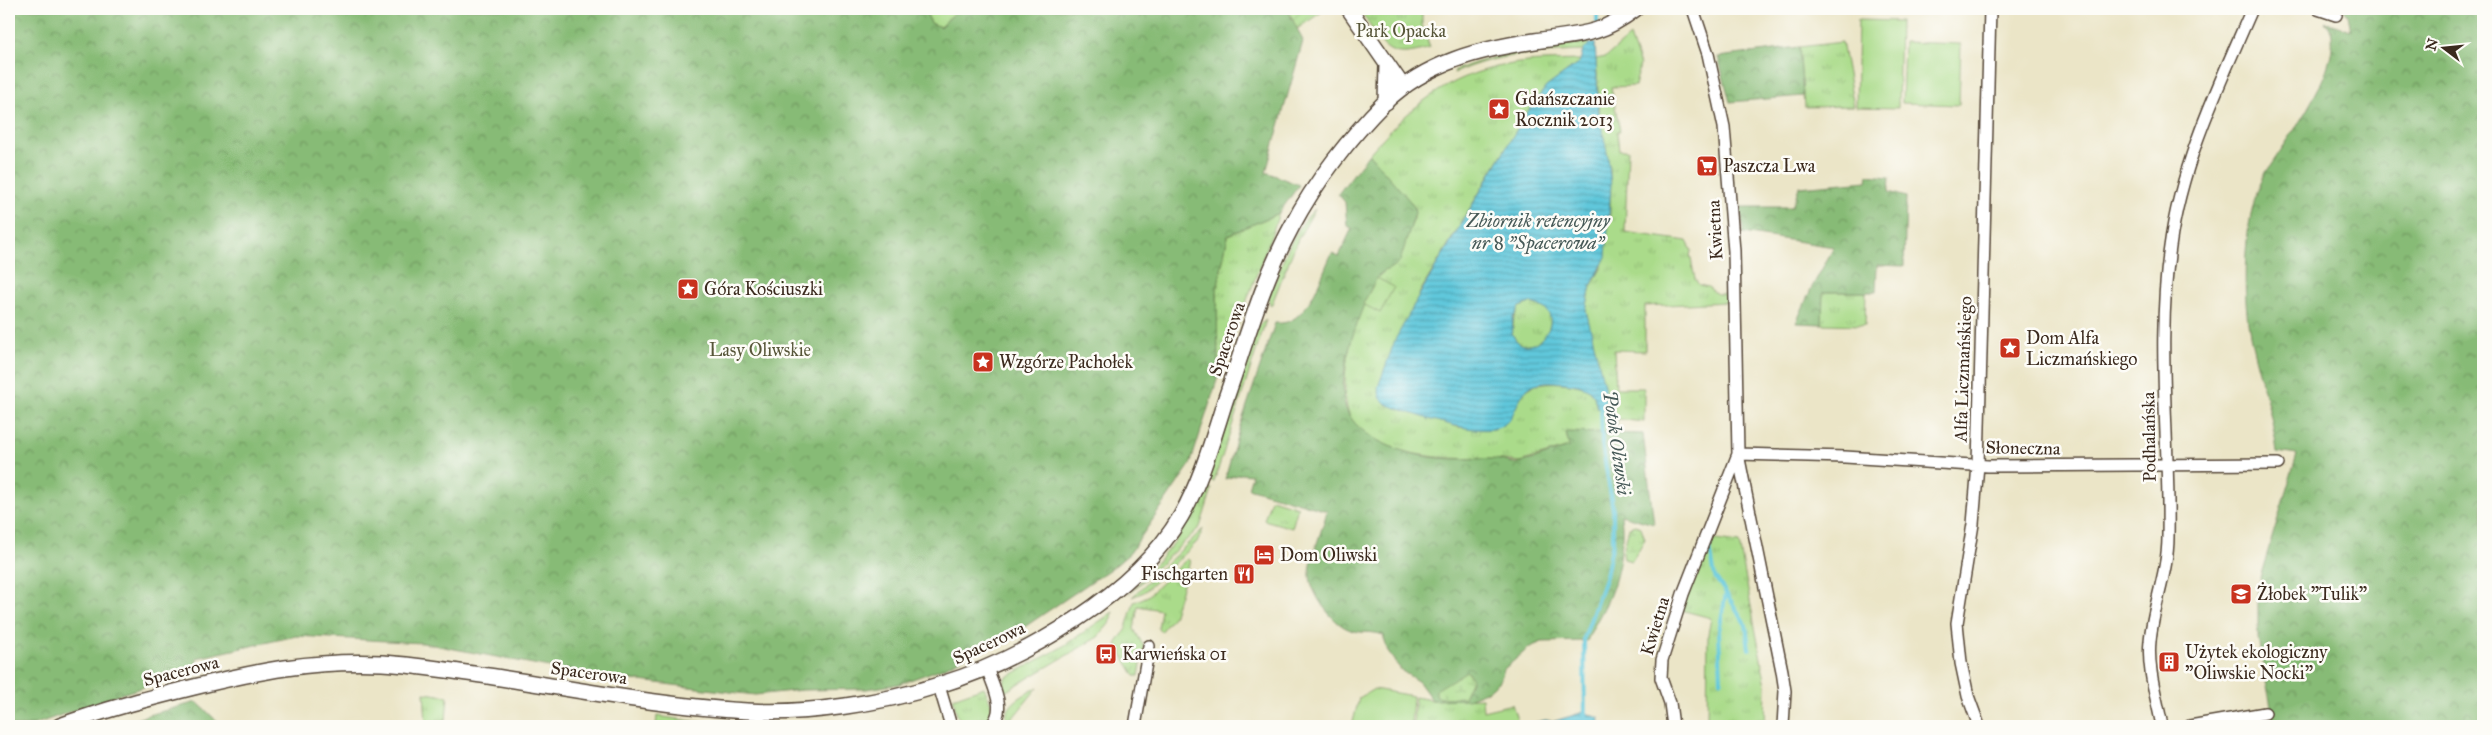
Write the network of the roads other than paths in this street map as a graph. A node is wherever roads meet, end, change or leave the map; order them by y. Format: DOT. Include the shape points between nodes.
graph roads {
  1 [pos="1349,9"];
  2 [pos="1635,9"];
  3 [pos="1692,9"];
  4 [pos="1990,9"];
  5 [pos="2252,9"];
  6 [pos="2318,9"];
  7 [pos="2336,15"];
  8 [pos="1387,65"];
  9 [pos="1403,87"];
  10 [pos="1386,102"];
  11 [pos="1738,454"];
  12 [pos="2278,464"];
  13 [pos="1978,465"];
  14 [pos="2166,466"];
  15 [pos="1149,646"];
  16 [pos="987,668"];
  17 [pos="938,686"];
  18 [pos="2265,713"];
  19 [pos="994,725"];
  20 [pos="60,726"];
  21 [pos="951,726"];
  22 [pos="1134,726"];
  23 [pos="1673,726"];
  24 [pos="1783,726"];
  25 [pos="1979,726"];
  26 [pos="2162,726"];
  27 [pos="2190,726"];
  1 -- 8 [label="main road"];
  2 -- 9 [label="main road, Spacerowa" via="1590,33 1502,46 1460,57"];
  3 -- 11 [label="street, Kwietna" via="1708,54 1720,107 1729,172"];
  4 -- 13 [label="street, Alfa Liczmańskiego"];
  5 -- 14 [label="street, Podhalańska" via="2195,148 2174,224 2164,321"];
  6 -- 7 [label="street"];
  8 -- 9 [label="main road"];
  8 -- 10 [label="main road"];
  9 -- 10 [label="main road, Spacerowa"];
  10 -- 16 [label="main road, Spacerowa" via="1347,145 1292,225 1269,277 1198,482 1170,533 1116,590 1074,620"];
  11 -- 13 [label="street, Słoneczna"];
  11 -- 23 [label="street, Kwietna" via="1680,601 1662,660 1660,678 1670,703"];
  11 -- 24 [label="street, Kwietna" via="1782,670"];
  12 -- 14 [label="street, Słoneczna"];
  13 -- 14 [label="street, Słoneczna"];
  13 -- 25 [label="street, Alfa Liczmańskiego" via="1973,524 1957,623 1968,696"];
  14 -- 26 [label="street, Podhalańska" via="2168,554 2150,643 2150,665"];
  15 -- 22 [label="street"];
  16 -- 17 [label="main road, Spacerowa"];
  16 -- 19 [label="street" via="1000,708"];
  17 -- 20 [label="main road, Spacerowa" via="827,707 751,712 674,704 423,667 330,662 261,670 141,700"];
  17 -- 21 [label="street"];
  18 -- 27 [label="street"];
}
